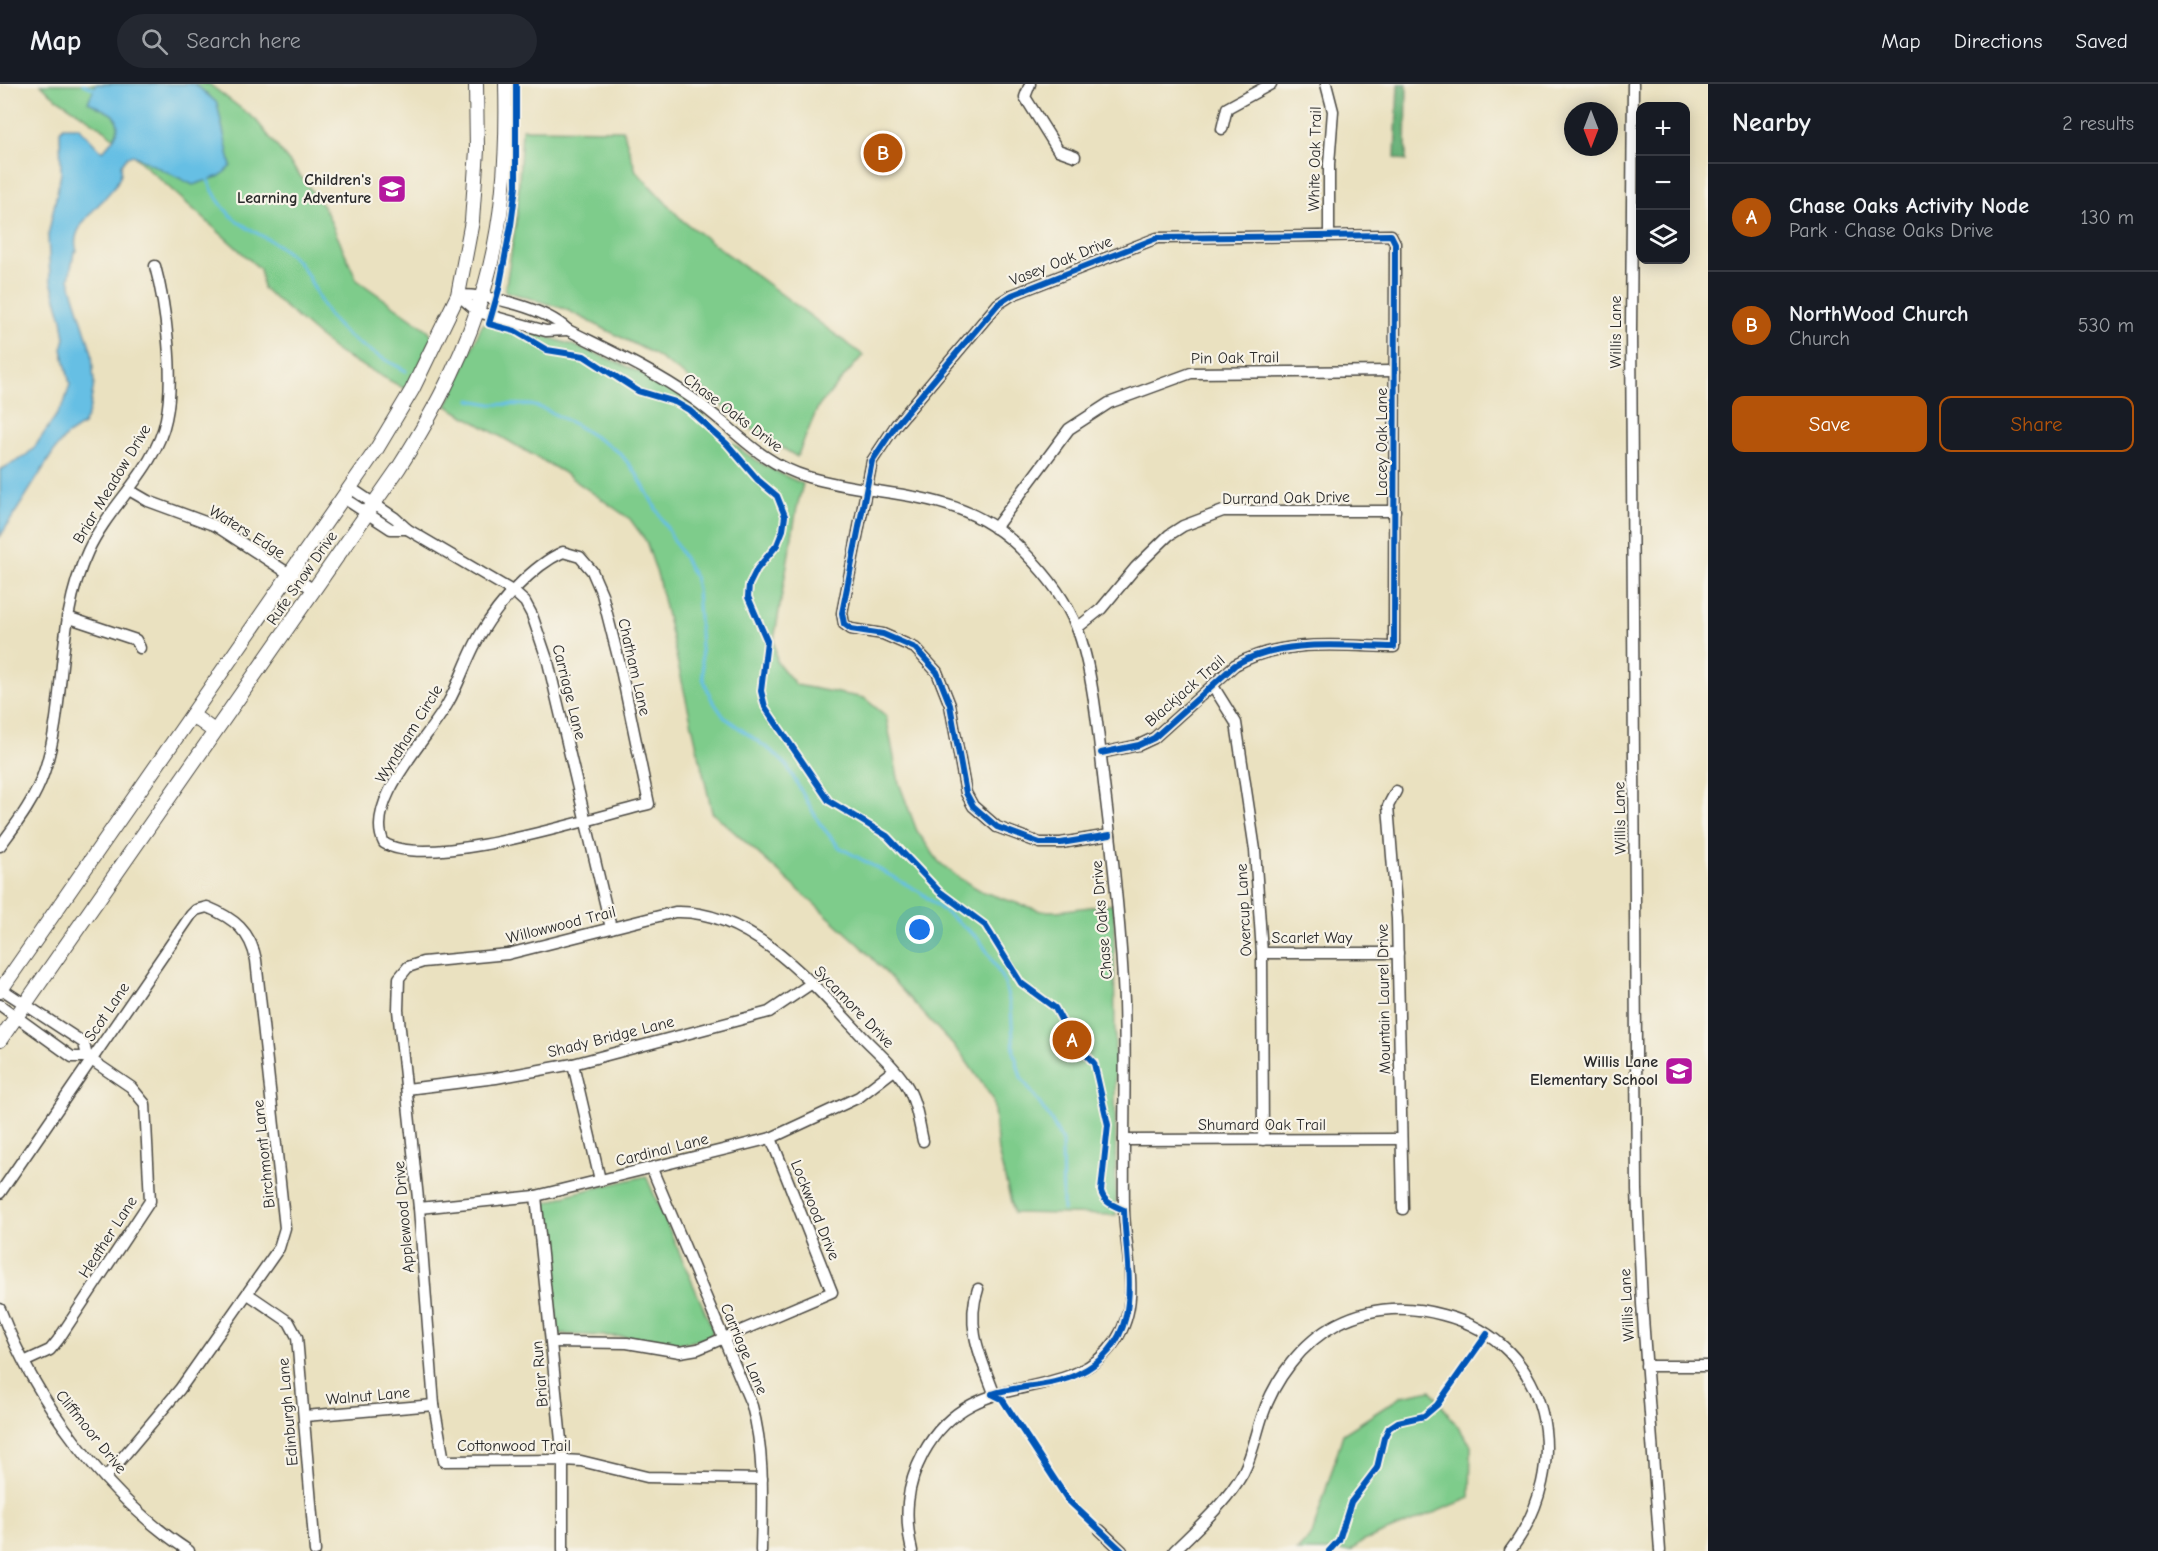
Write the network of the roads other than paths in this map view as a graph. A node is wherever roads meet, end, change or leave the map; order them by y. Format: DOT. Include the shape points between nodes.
graph roads {
  1 [pos="476,84"];
  2 [pos="506,84"];
  3 [pos="1030,84"];
  4 [pos="1271,84"];
  5 [pos="1326,84"];
  6 [pos="1632,84"];
  7 [pos="1221,129"];
  8 [pos="1075,156"];
  9 [pos="1329,235"];
  10 [pos="1393,237"];
  11 [pos="155,266"];
  12 [pos="458,295"];
  13 [pos="484,295"];
  14 [pos="478,312"];
  15 [pos="568,330"];
  16 [pos="1395,370"];
  17 [pos="866,488"];
  18 [pos="129,490"];
  19 [pos="346,492"];
  20 [pos="369,509"];
  21 [pos="1395,511"];
  22 [pos="995,528"];
  23 [pos="286,575"];
  24 [pos="314,590"];
  25 [pos="514,592"];
  26 [pos="67,617"];
  27 [pos="1077,628"];
  28 [pos="1394,647"];
  29 [pos="140,648"];
  30 [pos="1213,686"];
  31 [pos="192,715"];
  32 [pos="214,731"];
  33 [pos="1101,753"];
  34 [pos="1396,791"];
  35 [pos="585,819"];
  36 [pos="1110,835"];
  37 [pos="0,846"];
  38 [pos="202,907"];
  39 [pos="727,922"];
  40 [pos="611,928"];
  41 [pos="1262,953"];
  42 [pos="1398,953"];
  43 [pos="404,972"];
  44 [pos="812,983"];
  45 [pos="0,989"];
  46 [pos="25,1004"];
  47 [pos="0,1005"];
  48 [pos="16,1017"];
  49 [pos="0,1040"];
  50 [pos="90,1059"];
  51 [pos="573,1064"];
  52 [pos="894,1070"];
  53 [pos="407,1089"];
  54 [pos="771,1138"];
  55 [pos="1401,1139"];
  56 [pos="1124,1140"];
  57 [pos="1263,1140"];
  58 [pos="923,1141"];
  59 [pos="652,1169"];
  60 [pos="600,1180"];
  61 [pos="0,1193"];
  62 [pos="536,1196"];
  63 [pos="419,1208"];
  64 [pos="1403,1209"];
  65 [pos="978,1289"];
  66 [pos="248,1294"];
  67 [pos="0,1309"];
  68 [pos="723,1338"];
  69 [pos="552,1342"];
  70 [pos="26,1361"];
  71 [pos="1646,1366"];
  72 [pos="1708,1366"];
  73 [pos="994,1393"];
  74 [pos="434,1405"];
  75 [pos="304,1416"];
  76 [pos="563,1460"];
  77 [pos="444,1461"];
  78 [pos="106,1477"];
  79 [pos="762,1479"];
  80 [pos="1100,1530"];
  81 [pos="189,1551"];
  82 [pos="315,1551"];
  83 [pos="563,1551"];
  84 [pos="761,1551"];
  85 [pos="912,1551"];
  86 [pos="1122,1551"];
  87 [pos="1174,1551"];
  88 [pos="1510,1551"];
  89 [pos="1660,1551"];
  1 -- 12 [label="main road, Rufe Snow Drive" via="472,221"];
  2 -- 13 [label="main road, Rufe Snow Drive" via="508,150 500,224"];
  3 -- 8 [label="street" via="1025,97 1058,150"];
  4 -- 7 [label="street" via="1227,108"];
  5 -- 9 [label="street, White Oak Trail" via="1333,111"];
  6 -- 71 [label="street, Willis Lane" via="1637,1190"];
  9 -- 10 [label="street, Vasey Oak Drive"];
  9 -- 17 [label="street, Vasey Oak Drive" via="1157,238 1012,295 986,315 896,425 873,461"];
  10 -- 16 [label="street, Lacey Oak Lane"];
  11 -- 18 [label="street, Briar Meadow Drive" via="161,289 169,404 160,438"];
  12 -- 13 [label="street, Chase Oaks Drive"];
  12 -- 14 [label="street, Chase Oaks Drive"];
  12 -- 19 [label="main road, Rufe Snow Drive" via="412,390"];
  13 -- 14 [label="main road, Rufe Snow Drive"];
  13 -- 15 [label="street, Chase Oaks Drive" via="557,319"];
  14 -- 15 [label="street, Chase Oaks Drive" via="546,331"];
  14 -- 20 [label="main road, Rufe Snow Drive" via="438,405"];
  15 -- 17 [label="street, Chase Oaks Drive" via="679,389 765,459 809,478"];
  16 -- 21 [label="street, Lacey Oak Lane"];
  16 -- 22 [label="street, Pin Oak Trail" via="1191,373 1109,402 1069,429"];
  17 -- 22 [label="street, Chase Oaks Drive" via="955,507"];
  17 -- 36 [label="street, Vasey Oak Drive" via="842,613 844,624 851,629 883,634 915,648 938,672 950,705 966,793 973,806 996,827 1040,843"];
  18 -- 23 [label="street, Waters Edge" via="216,526"];
  18 -- 26 [label="street, Briar Meadow Drive" via="108,514 89,549"];
  19 -- 20 [label="street, Carriage Lane"];
  19 -- 23 [label="main road, Rufe Snow Drive"];
  20 -- 24 [label="main road, Rufe Snow Drive"];
  20 -- 25 [label="street, Carriage Lane" via="391,529 407,529"];
  21 -- 27 [label="street, Durrand Oak Drive" via="1223,511 1169,535 1101,609"];
  21 -- 28 [label="street, Lacey Oak Lane"];
  22 -- 27 [label="street, Chase Oaks Drive" via="1024,551 1044,574"];
  23 -- 24 [label="street, Waters Edge"];
  23 -- 31 [label="main road, Rufe Snow Drive"];
  24 -- 32 [label="main road, Rufe Snow Drive"];
  25 -- 35 [label="street, Carriage Lane" via="532,615 548,662"];
  25 -- 35 [label="street, Chatham Lane" via="550,558 563,552 580,557 592,571 602,594 649,804"];
  25 -- 35 [label="street, Wyndham Circle" via="481,632 448,703 396,778 380,817 380,835 393,849 437,852 470,849"];
  26 -- 29 [label="street" via="136,640"];
  26 -- 37 [label="street, Briar Meadow Drive" via="53,736 45,770 38,788"];
  27 -- 33 [label="street, Chase Oaks Drive"];
  28 -- 30 [label="street, Blackjack Trail" via="1313,647 1267,652 1235,665"];
  30 -- 33 [label="street, Blackjack Trail" via="1154,738 1139,746"];
  30 -- 41 [label="street, Overcup Lane" via="1229,709 1240,738 1256,850"];
  31 -- 32 [label="main road"];
  31 -- 45 [label="main road, Rufe Snow Drive"];
  32 -- 46 [label="main road, Rufe Snow Drive"];
  33 -- 36 [label="street, Chase Oaks Drive"];
  34 -- 42 [label="street, Mountain Laurel Drive" via="1388,806"];
  35 -- 40 [label="street, Carriage Lane"];
  36 -- 56 [label="street, Chase Oaks Drive" via="1124,1000"];
  38 -- 50 [label="street, Scot Lane" via="191,915"];
  38 -- 66 [label="street, Birchmont Lane" via="221,913 248,934 256,960 285,1228 279,1248"];
  39 -- 40 [label="street, Willowwood Trail" via="682,912"];
  39 -- 44 [label="street, Sycamore Drive" via="759,939"];
  40 -- 43 [label="street, Willowwood Trail" via="508,954 423,962"];
  41 -- 42 [label="street, Scarlet Way"];
  41 -- 57 [label="street, Overcup Lane"];
  42 -- 55 [label="street, Mountain Laurel Drive"];
  43 -- 53 [label="street, Applewood Drive" via="397,993"];
  44 -- 51 [label="street, Shady Bridge Lane" via="769,1012"];
  44 -- 52 [label="street, Sycamore Drive"];
  45 -- 46 [label="street, Heather Lane"];
  46 -- 48 [label="main road, Rufe Snow Drive"];
  46 -- 50 [label="street, Heather Lane" via="84,1043"];
  47 -- 48 [label="street, Heather Lane"];
  48 -- 49 [label="main road, Rufe Snow Drive"];
  48 -- 50 [label="street, Heather Lane" via="72,1056"];
  50 -- 61 [label="street, Scot Lane"];
  50 -- 70 [label="street, Heather Lane" via="131,1087 145,1104 150,1201 58,1340 50,1350"];
  51 -- 53 [label="street, Shady Bridge Lane"];
  51 -- 60 [label="street"];
  52 -- 54 [label="street, Cardinal Lane" via="859,1097"];
  52 -- 58 [label="street, Sycamore Drive" via="909,1089"];
  53 -- 63 [label="street, Applewood Drive"];
  54 -- 59 [label="street, Cardinal Lane"];
  54 -- 68 [label="street, Lockwood Drive" via="832,1292"];
  55 -- 57 [label="street, Shumard Oak Trail"];
  55 -- 64 [label="street, Mountain Laurel Drive"];
  56 -- 57 [label="street, Shumard Oak Trail"];
  56 -- 73 [label="street, Chase Oaks Drive" via="1125,1239 1131,1294 1120,1336 1104,1358 1077,1375"];
  59 -- 60 [label="street, Cardinal Lane"];
  59 -- 68 [label="street, Carriage Lane"];
  60 -- 62 [label="street, Cardinal Lane"];
  62 -- 63 [label="street, Cardinal Lane"];
  62 -- 69 [label="street, Briar Run"];
  63 -- 74 [label="street, Applewood Drive"];
  65 -- 73 [label="street" via="972,1307 976,1345"];
  66 -- 75 [label="street, Edinburgh Lane" via="294,1328"];
  66 -- 78 [label="street, Birchmont Lane" via="180,1389"];
  67 -- 70 [label="street, Cliffmoor Drive"];
  68 -- 69 [label="street" via="680,1352 627,1342"];
  68 -- 79 [label="street, Carriage Lane" via="760,1434"];
  69 -- 76 [label="street, Briar Run"];
  70 -- 78 [label="street, Cliffmoor Drive" via="37,1388 60,1424"];
  71 -- 72 [label="street"];
  71 -- 89 [label="street, Willis Lane"];
  73 -- 85 [label="street, Chase Oaks Drive" via="949,1420 932,1438 913,1474 907,1507"];
  74 -- 75 [label="street, Walnut Lane"];
  74 -- 77 [label="street, Applewood Drive"];
  75 -- 82 [label="street, Edinburgh Lane"];
  76 -- 77 [label="street, Cottonwood Trail"];
  76 -- 79 [label="street, Cottonwood Trail" via="647,1477"];
  76 -- 83 [label="street, Briar Run"];
  78 -- 81 [label="street, Cliffmoor Drive" via="152,1524"];
  79 -- 84 [label="street, Carriage Lane"];
  80 -- 86 [label="street"];
  87 -- 88 [label="street" via="1232,1490 1244,1471 1272,1392 1302,1351 1320,1334 1356,1316 1378,1310 1423,1309 1464,1320 1511,1353 1531,1383 1542,1411 1547,1449 1542,1492"];
}
